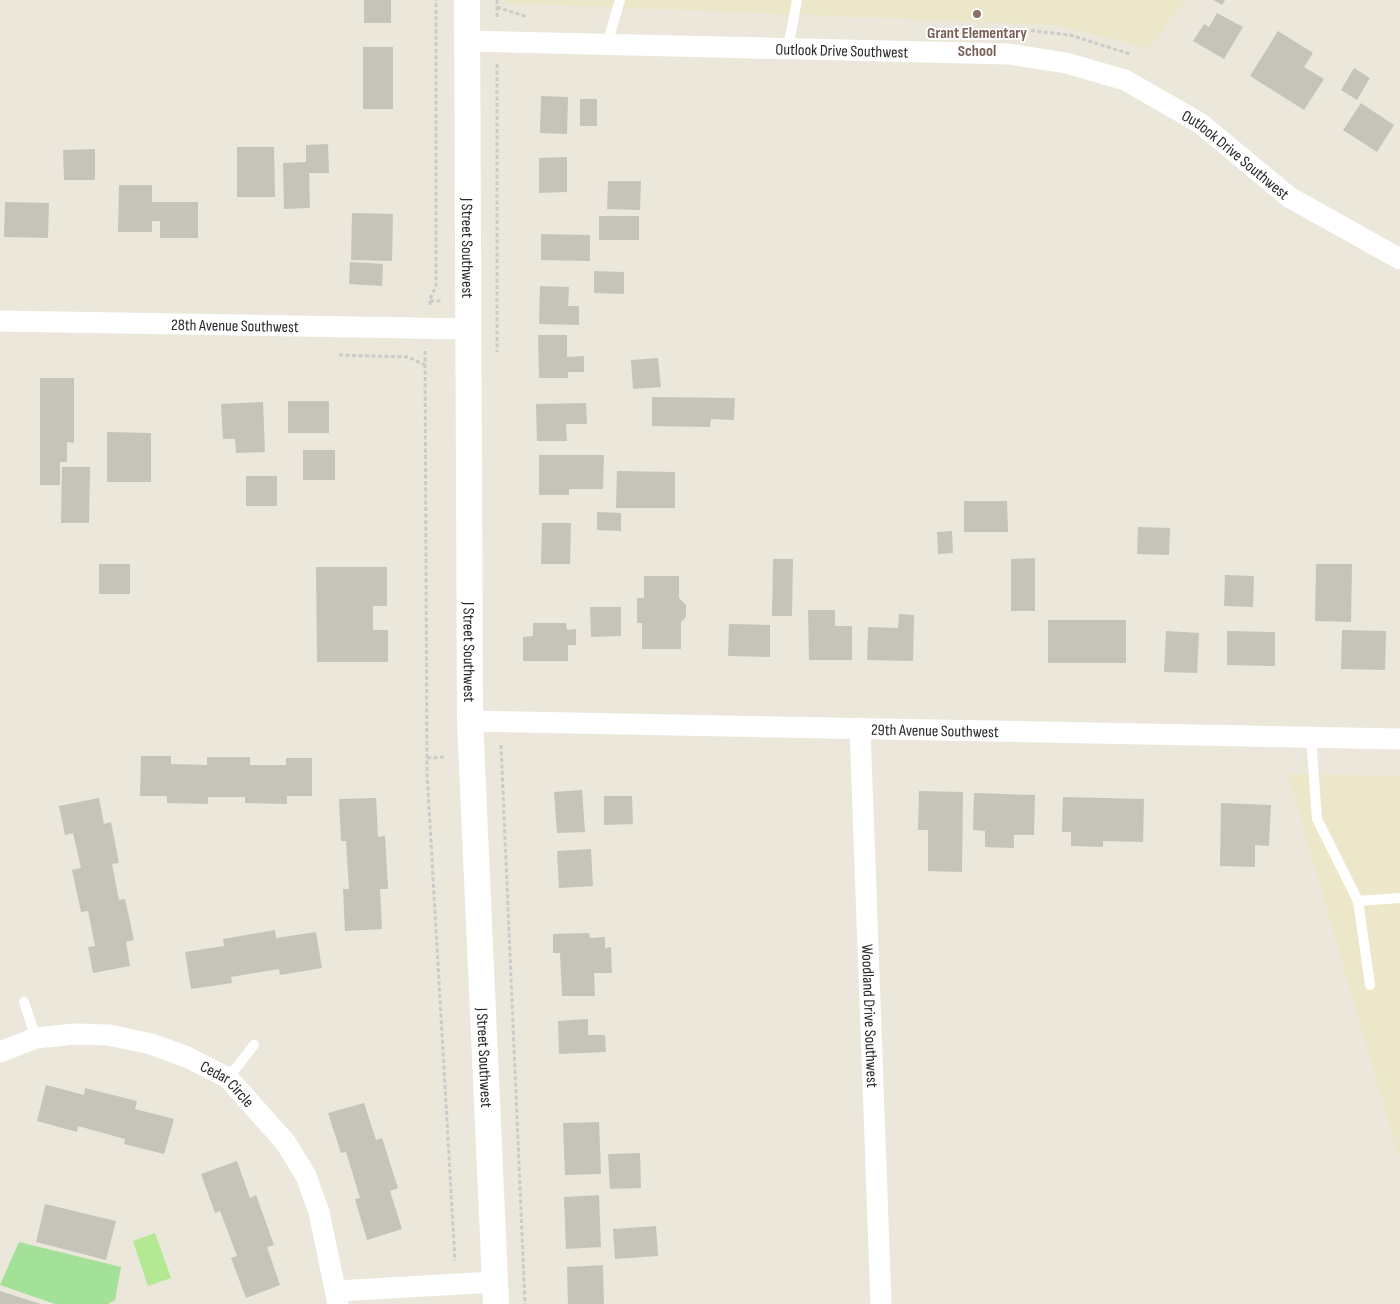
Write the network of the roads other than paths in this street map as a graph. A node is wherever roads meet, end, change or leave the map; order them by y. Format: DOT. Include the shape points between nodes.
graph roads {
  1 [pos="467,0"];
  2 [pos="620,0"];
  3 [pos="797,0"];
  4 [pos="467,40"];
  5 [pos="607,44"];
  6 [pos="788,48"];
  7 [pos="1400,259"];
  8 [pos="0,321"];
  9 [pos="469,329"];
  10 [pos="470,721"];
  11 [pos="860,728"];
  12 [pos="1312,737"];
  13 [pos="1400,739"];
  14 [pos="1400,898"];
  15 [pos="1358,901"];
  16 [pos="1370,985"];
  17 [pos="24,1002"];
  18 [pos="36,1038"];
  19 [pos="254,1045"];
  20 [pos="0,1052"];
  21 [pos="228,1078"];
  22 [pos="495,1293"];
  23 [pos="337,1298"];
  24 [pos="881,1304"];
  1 -- 4 [label="street, J Street Southwest"];
  2 -- 5 [label="lane"];
  3 -- 6 [label="lane"];
  4 -- 5 [label="street, Outlook Drive Southwest"];
  4 -- 9 [label="street, J Street Southwest"];
  5 -- 6 [label="street, Outlook Drive Southwest"];
  6 -- 7 [label="street, Outlook Drive Southwest" via="1009,54 1066,63 1125,80 1200,122 1290,197"];
  8 -- 9 [label="street, 28th Avenue Southwest"];
  9 -- 10 [label="street, J Street Southwest"];
  10 -- 11 [label="street, 29th Avenue Southwest"];
  10 -- 22 [label="street, J Street Southwest"];
  11 -- 12 [label="street, 29th Avenue Southwest"];
  11 -- 24 [label="street, Woodland Drive Southwest"];
  12 -- 13 [label="street, 29th Avenue Southwest"];
  12 -- 15 [label="lane" via="1317,820"];
  14 -- 15 [label="lane"];
  15 -- 16 [label="lane"];
  17 -- 18 [label="lane"];
  18 -- 20 [label="street, Cedar Circle"];
  18 -- 21 [label="street, Cedar Circle" via="109,1035 143,1042 187,1057"];
  19 -- 21 [label="lane"];
  21 -- 23 [label="street, Cedar Circle" via="286,1143 306,1176 319,1212"];
  22 -- 23 [label="street, Cedar Circle"];
}
